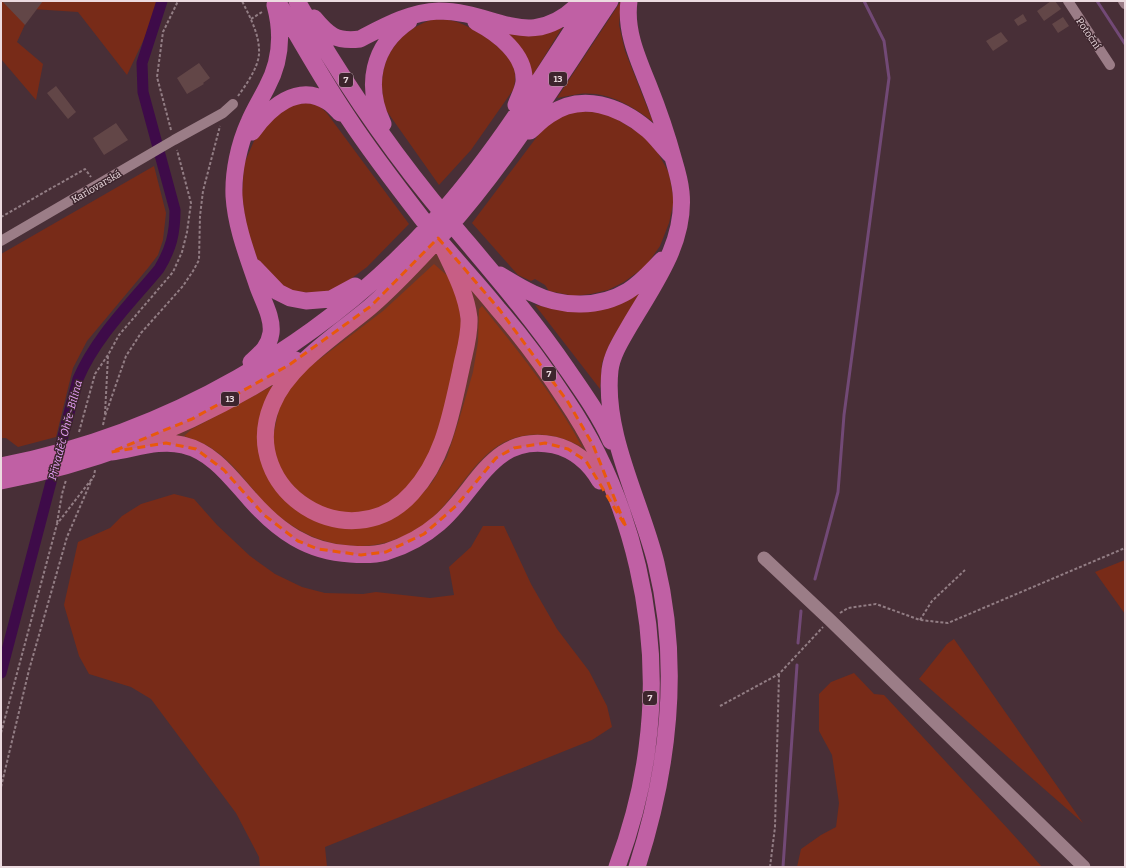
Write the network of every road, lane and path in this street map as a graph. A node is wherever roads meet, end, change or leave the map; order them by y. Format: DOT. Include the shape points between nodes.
graph roads {
  1 [pos="178,1"];
  2 [pos="242,1"];
  3 [pos="277,1"];
  4 [pos="298,1"];
  5 [pos="582,1"];
  6 [pos="591,1"];
  7 [pos="610,1"];
  8 [pos="629,1"];
  9 [pos="1068,1"];
  10 [pos="1123,1"];
  11 [pos="1125,4"];
  12 [pos="269,6"];
  13 [pos="432,11"];
  14 [pos="450,12"];
  15 [pos="251,19"];
  16 [pos="1110,65"];
  17 [pos="233,104"];
  18 [pos="349,120"];
  19 [pos="500,139"];
  20 [pos="174,140"];
  21 [pos="398,157"];
  22 [pos="505,157"];
  23 [pos="673,158"];
  24 [pos="237,162"];
  25 [pos="475,183"];
  26 [pos="98,185"];
  27 [pos="1,217"];
  28 [pos="1,241"];
  29 [pos="440,241"];
  30 [pos="672,250"];
  31 [pos="250,263"];
  32 [pos="401,266"];
  33 [pos="489,269"];
  34 [pos="332,337"];
  35 [pos="108,355"];
  36 [pos="223,385"];
  37 [pos="105,416"];
  38 [pos="78,434"];
  39 [pos="117,450"];
  40 [pos="6,473"];
  41 [pos="94,476"];
  42 [pos="66,479"];
  43 [pos="630,481"];
  44 [pos="57,524"];
  45 [pos="626,527"];
  46 [pos="1125,548"];
  47 [pos="764,558"];
  48 [pos="965,570"];
  49 [pos="830,620"];
  50 [pos="920,620"];
  51 [pos="780,674"];
  52 [pos="720,706"];
  53 [pos="1,786"];
  54 [pos="617,867"];
  55 [pos="637,867"];
  56 [pos="770,867"];
  57 [pos="1084,867"];
  1 -- 20 [label="path" via="163,32 157,77"];
  2 -- 15 [label="path"];
  3 -- 18 [label="highway, 7"];
  4 -- 13 [label="highway" via="325,31 346,40 360,39 403,18"];
  4 -- 21 [label="highway, 7" via="321,43"];
  5 -- 14 [label="highway" via="554,22 538,28 510,26"];
  6 -- 19 [label="highway, 13"];
  7 -- 22 [label="highway, 13"];
  8 -- 23 [label="highway" via="629,27 635,52 665,127"];
  9 -- 16 [label="street, Potoční"];
  10 -- 11 [label="street"];
  12 -- 15 [label="path"];
  12 -- 24 [label="highway" via="278,19 280,49 268,86 248,123"];
  13 -- 14 [label="highway"];
  13 -- 21 [label="highway" via="412,19 395,32 382,49 374,70 375,103"];
  14 -- 19 [label="highway" via="470,18 492,32 513,51 522,65 524,81 521,93"];
  15 -- 17 [label="path" via="258,38 259,55 251,76"];
  17 -- 20 [label="street, Karlovarská" via="223,113"];
  18 -- 24 [label="highway" via="322,99 308,96 290,97 274,107 256,125"];
  18 -- 29 [label="highway, 7"];
  19 -- 25 [label="highway, 13"];
  20 -- 26 [label="street, Karlovarská"];
  20 -- 35 [label="path" via="191,203 182,252 173,272 119,335"];
  21 -- 33 [label="highway, 7"];
  22 -- 23 [label="highway" via="548,115 566,107 585,103 605,106 627,114 649,131"];
  22 -- 25 [label="highway, 13"];
  23 -- 30 [label="highway" via="680,184 682,208"];
  24 -- 31 [label="highway" via="234,195 236,214 243,246"];
  25 -- 32 [label="highway, 13" via="436,219"];
  26 -- 27 [label="path" via="85,169"];
  26 -- 28 [label="street, Karlovarská"];
  29 -- 34 [label="highway" via="466,302 469,319 468,335 450,416 440,448 428,473 416,489 399,505 366,519 336,519 308,509 281,485 270,465 267,453 266,430 275,396 299,366"];
  29 -- 45 [label="highway, 7" via="538,358 568,402 593,445"];
  30 -- 33 [label="highway" via="629,290 610,300 584,304 567,304 532,294"];
  30 -- 43 [label="highway" via="661,274 618,346 611,366 609,382 613,422"];
  31 -- 32 [label="highway" via="278,292 290,298 306,301 331,299"];
  31 -- 36 [label="highway" via="270,322 271,334 262,353"];
  32 -- 34 [label="highway, 13" via="371,306"];
  32 -- 36 [label="highway, 13" via="306,335"];
  33 -- 43 [label="highway, 7" via="552,346 582,389 608,433"];
  34 -- 39 [label="highway, 13" via="265,380 223,403 192,419"];
  35 -- 37 [label="path"];
  35 -- 38 [label="path" via="95,374"];
  36 -- 40 [label="highway, 13" via="181,407 123,431"];
  39 -- 40 [label="highway, 13" via="57,469"];
  39 -- 45 [label="highway" via="166,443 196,449 224,470 264,515 298,541 338,554 361,555 386,552 424,534 440,523 496,458 514,448 545,443 568,449 586,461"];
  41 -- 53 [label="path" via="67,537 29,670"];
  42 -- 44 [label="path"];
  43 -- 55 [label="highway, 7" via="656,563 668,640 669,676 662,772 649,830"];
  45 -- 54 [label="highway, 7" via="639,570 646,606 650,644 650,712 640,786 631,826"];
  46 -- 50 [label="path" via="948,622"];
  47 -- 49 [label="street"];
  48 -- 50 [label="path" via="932,601"];
  49 -- 50 [label="path" via="848,608 876,604"];
  49 -- 51 [label="path"];
  49 -- 57 [label="street"];
  51 -- 52 [label="path"];
  51 -- 56 [label="path" via="775,827"];
}
